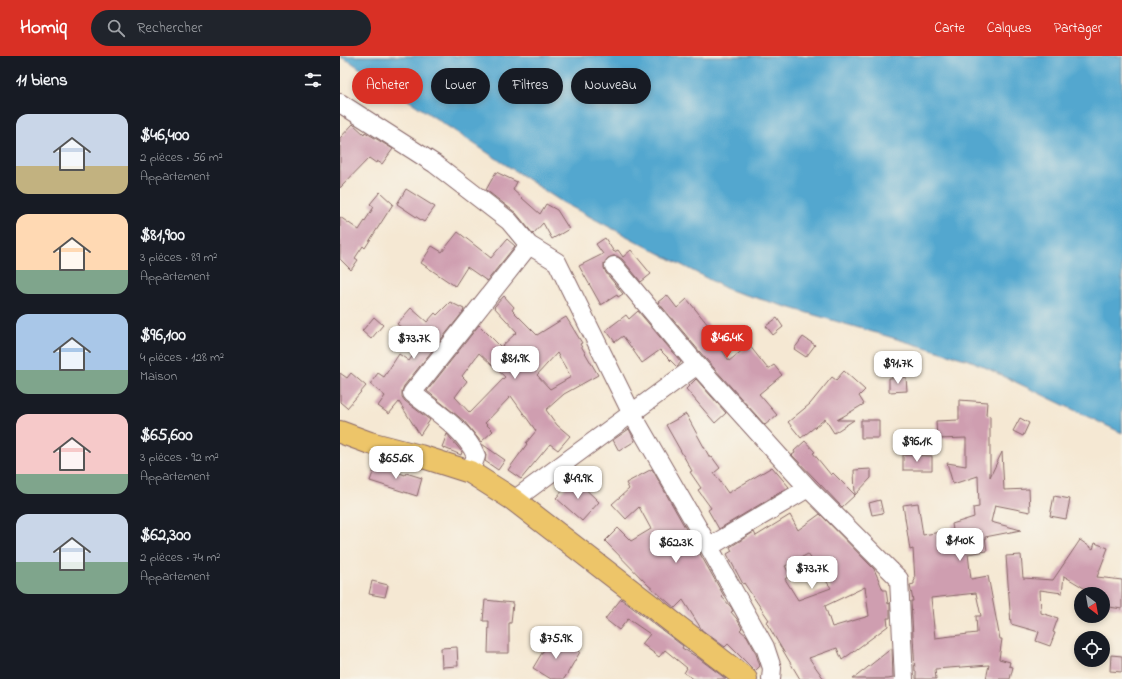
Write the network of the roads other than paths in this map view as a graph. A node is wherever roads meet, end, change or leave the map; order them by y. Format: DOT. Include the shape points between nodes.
graph roads {
  1 [pos="340,103"];
  2 [pos="529,245"];
  3 [pos="614,266"];
  4 [pos="697,365"];
  5 [pos="632,414"];
  6 [pos="340,432"];
  7 [pos="470,472"];
  8 [pos="808,488"];
  9 [pos="514,500"];
  10 [pos="709,547"];
  11 [pos="746,679"];
  12 [pos="771,679"];
  13 [pos="904,679"];
  1 -- 2 [label="street" via="435,164 509,221"];
  2 -- 5 [label="street" via="557,262"];
  2 -- 7 [label="street" via="412,393 449,423 473,448 476,456"];
  3 -- 4 [label="street"];
  4 -- 5 [label="street"];
  4 -- 8 [label="street"];
  5 -- 9 [label="street"];
  5 -- 10 [label="street"];
  6 -- 7 [label="main road"];
  7 -- 9 [label="main road"];
  8 -- 10 [label="street"];
  8 -- 13 [label="street" via="899,579"];
  9 -- 11 [label="main road"];
  10 -- 12 [label="street" via="765,647 772,668"];
}
